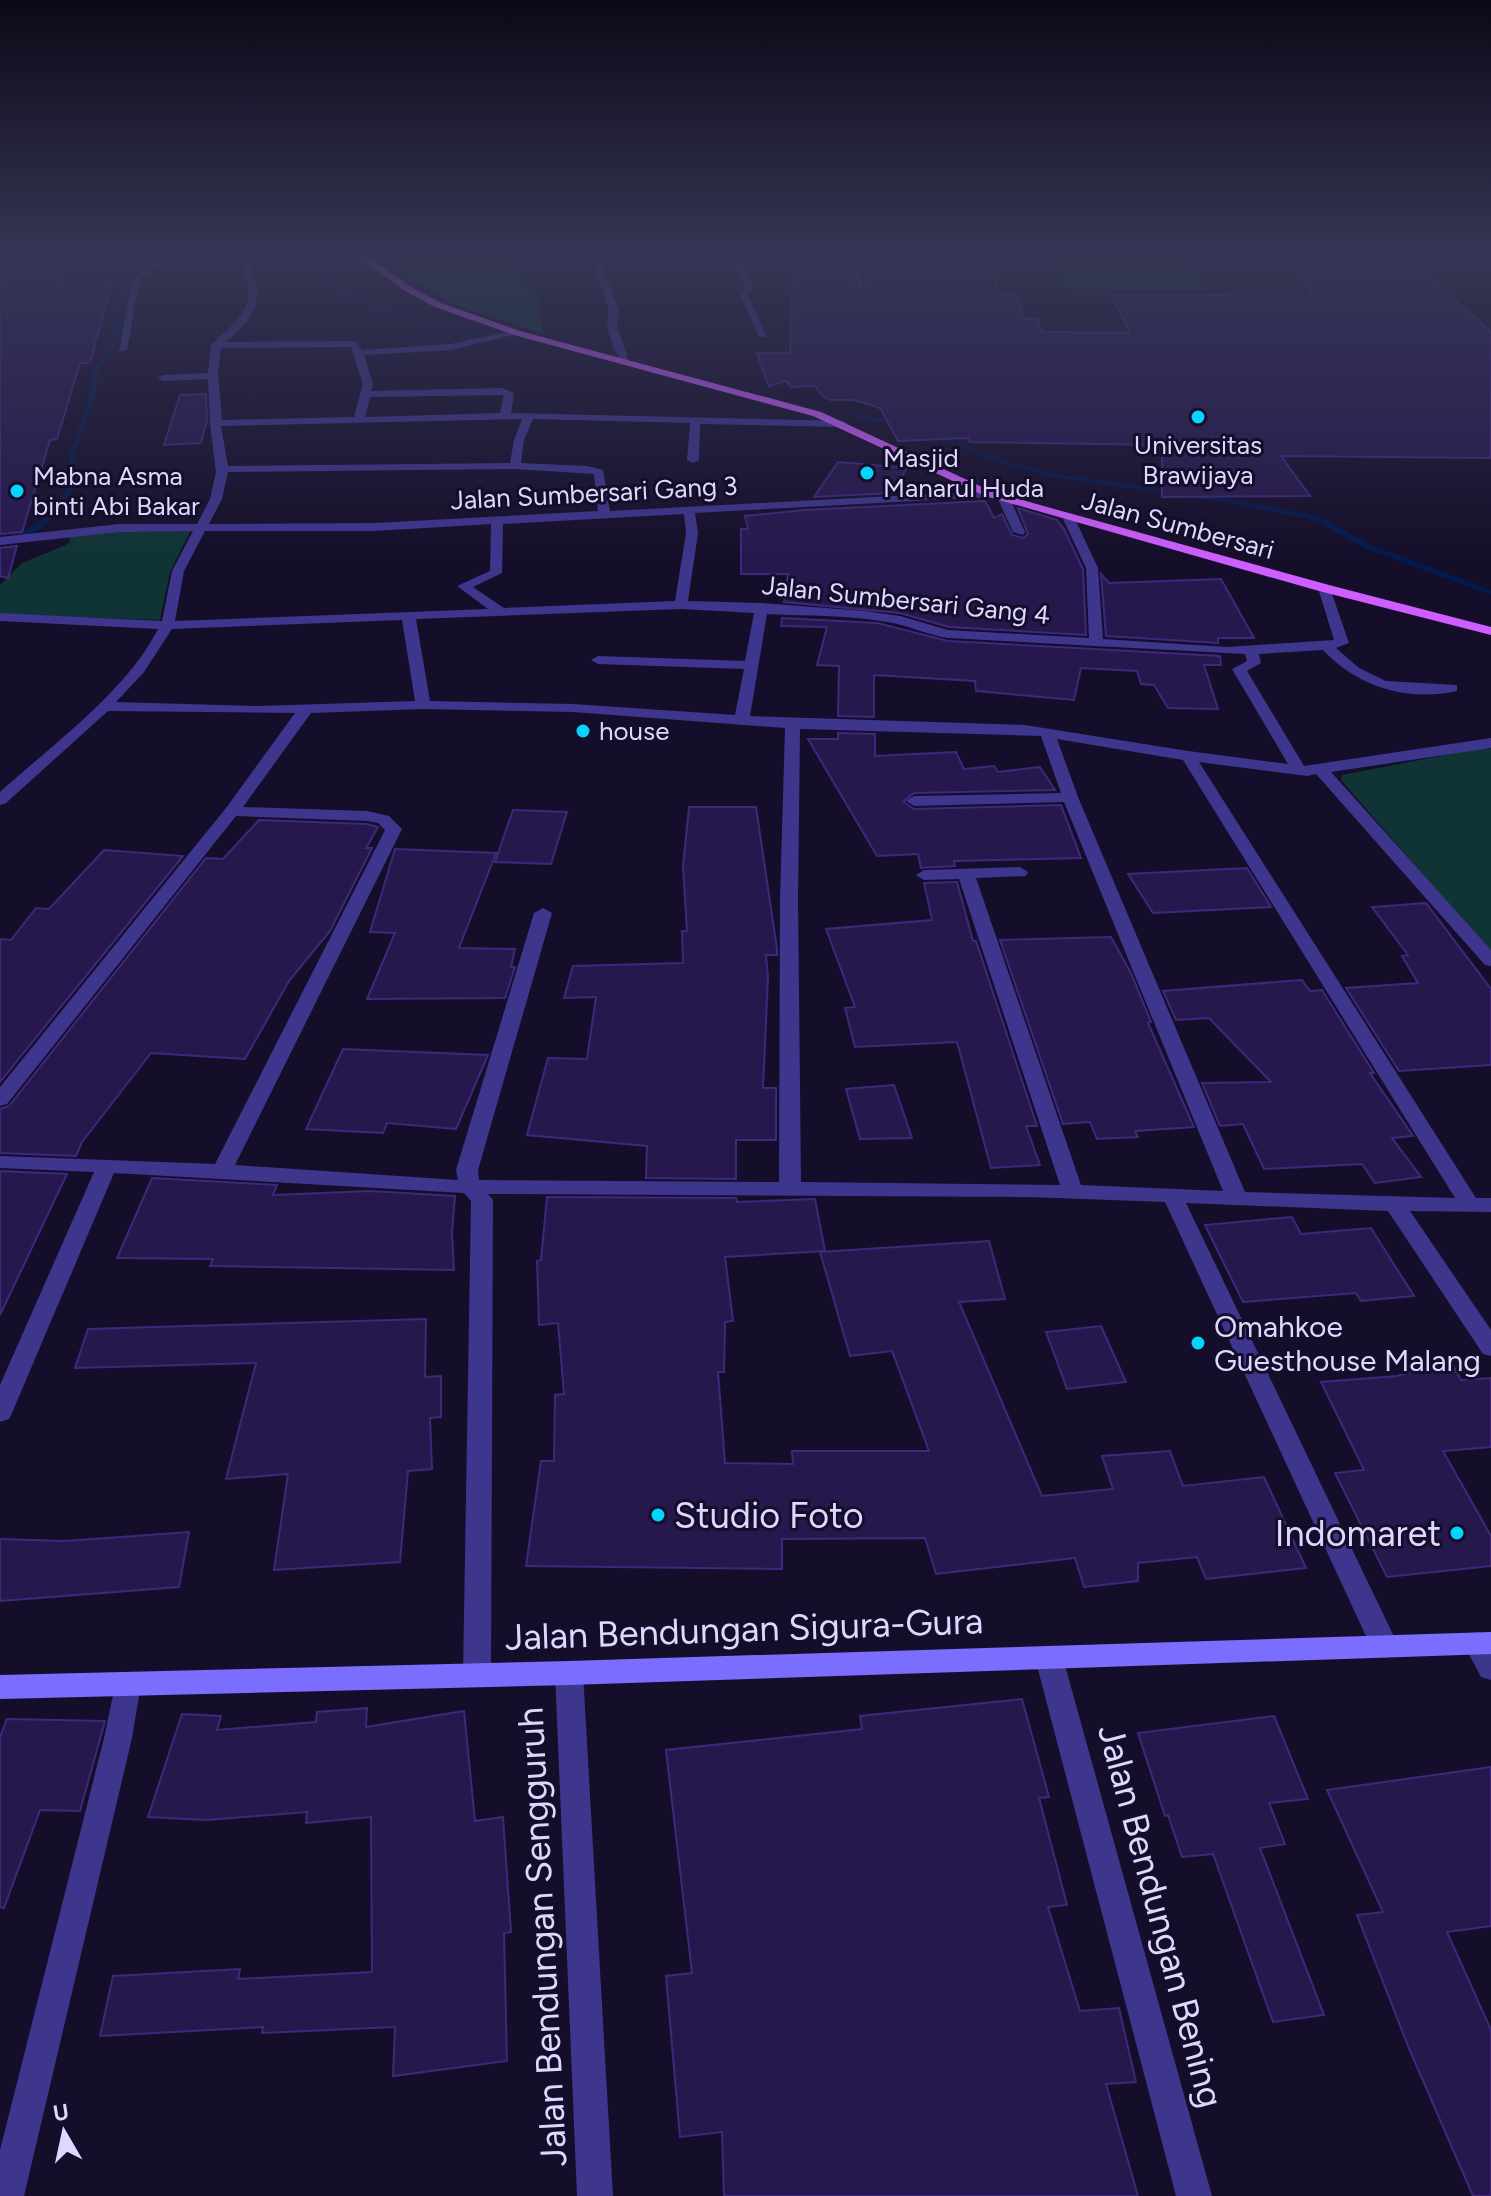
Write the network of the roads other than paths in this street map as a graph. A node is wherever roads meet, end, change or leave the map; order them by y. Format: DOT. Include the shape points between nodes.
graph roads {
  1 [pos="216,355"];
  2 [pos="358,355"];
  3 [pos="595,355"];
  4 [pos="623,355"];
  5 [pos="627,363"];
  6 [pos="215,376"];
  7 [pos="163,378"];
  8 [pos="365,394"];
  9 [pos="529,416"];
  10 [pos="505,417"];
  11 [pos="359,418"];
  12 [pos="695,421"];
  13 [pos="217,423"];
  14 [pos="838,424"];
  15 [pos="693,460"];
  16 [pos="515,466"];
  17 [pos="223,469"];
  18 [pos="989,494"];
  19 [pos="1004,499"];
  20 [pos="689,510"];
  21 [pos="604,514"];
  22 [pos="497,519"];
  23 [pos="1069,519"];
  24 [pos="201,529"];
  25 [pos="1019,532"];
  26 [pos="4,540"];
  27 [pos="1324,588"];
  28 [pos="681,605"];
  29 [pos="762,607"];
  30 [pos="499,610"];
  31 [pos="408,614"];
  32 [pos="0,617"];
  33 [pos="167,625"];
  34 [pos="1491,631"];
  35 [pos="1096,644"];
  36 [pos="1326,646"];
  37 [pos="1251,650"];
  38 [pos="598,660"];
  39 [pos="753,665"];
  40 [pos="1452,688"];
  41 [pos="423,705"];
  42 [pos="102,706"];
  43 [pos="306,709"];
  44 [pos="742,719"];
  45 [pos="793,724"];
  46 [pos="1047,732"];
  47 [pos="1491,743"];
  48 [pos="1188,756"];
  49 [pos="1299,770"];
  50 [pos="1322,771"];
  51 [pos="1070,797"];
  52 [pos="0,800"];
  53 [pos="914,801"];
  54 [pos="232,811"];
  55 [pos="1020,872"];
  56 [pos="966,874"];
  57 [pos="924,875"];
  58 [pos="543,913"];
  59 [pos="1491,961"];
  60 [pos="0,1100"];
  61 [pos="0,1162"];
  62 [pos="106,1168"];
  63 [pos="222,1171"];
  64 [pos="470,1187"];
  65 [pos="790,1190"];
  66 [pos="1073,1192"];
  67 [pos="1173,1197"];
  68 [pos="1238,1200"];
  69 [pos="1394,1204"];
  70 [pos="1481,1205"];
  71 [pos="1491,1348"];
  72 [pos="0,1413"];
  73 [pos="1484,1643"];
  74 [pos="1385,1647"];
  75 [pos="1049,1658"];
  76 [pos="1491,1669"];
  77 [pos="569,1673"];
  78 [pos="477,1675"];
  79 [pos="127,1684"];
  80 [pos="0,1687"];
  81 [pos="6,2196"];
  82 [pos="595,2196"];
  83 [pos="1194,2196"];
  1 -- 6 [label="street"];
  2 -- 8 [label="street" via="367,378"];
  3 -- 5 [label="main road, Jalan Sumbersari"];
  4 -- 5 [label="street"];
  5 -- 14 [label="main road, Jalan Sumbersari" via="787,405"];
  6 -- 7 [label="street"];
  6 -- 13 [label="street"];
  8 -- 10 [label="street" via="502,391 509,393"];
  8 -- 11 [label="street"];
  9 -- 10 [label="street"];
  9 -- 12 [label="street"];
  9 -- 16 [label="street"];
  10 -- 11 [label="street"];
  11 -- 13 [label="street"];
  12 -- 14 [label="street"];
  12 -- 15 [label="street"];
  13 -- 17 [label="street"];
  14 -- 18 [label="main road, Jalan Sumbersari"];
  16 -- 17 [label="street"];
  16 -- 21 [label="street" via="599,472"];
  17 -- 24 [label="street" via="213,509"];
  18 -- 19 [label="main road, Jalan Sumbersari"];
  18 -- 20 [label="street, Jalan Sumbersari Gang 3"];
  19 -- 23 [label="main road, Jalan Sumbersari"];
  19 -- 25 [label="street"];
  20 -- 21 [label="street, Jalan Sumbersari Gang 3"];
  20 -- 28 [label="street" via="692,533"];
  21 -- 22 [label="street, Jalan Sumbersari Gang 3"];
  22 -- 24 [label="street, Jalan Sumbersari Gang 3"];
  22 -- 30 [label="street" via="496,573 463,586"];
  23 -- 27 [label="main road, Jalan Sumbersari"];
  23 -- 35 [label="street" via="1092,568"];
  24 -- 26 [label="street, Jalan Sumbersari Gang 3" via="119,528"];
  24 -- 33 [label="street" via="177,573"];
  27 -- 34 [label="main road, Jalan Sumbersari"];
  27 -- 36 [label="street" via="1342,643"];
  28 -- 29 [label="street, Jalan Sumbersari Gang 4"];
  28 -- 30 [label="street, Jalan Sumbersari Gang 4"];
  29 -- 35 [label="street, Jalan Sumbersari Gang 4" via="900,620 948,634"];
  29 -- 39 [label="street"];
  30 -- 31 [label="street, Jalan Sumbersari Gang 4"];
  31 -- 33 [label="street, Jalan Sumbersari Gang 4"];
  31 -- 41 [label="street"];
  32 -- 33 [label="street, Jalan Sumbersari Gang 4"];
  33 -- 42 [label="street" via="147,660"];
  35 -- 37 [label="street, Jalan Sumbersari Gang 4"];
  36 -- 37 [label="street, Jalan Sumbersari Gang 4"];
  36 -- 40 [label="street" via="1354,674 1376,683"];
  37 -- 49 [label="street" via="1254,663 1239,669"];
  38 -- 39 [label="street"];
  39 -- 44 [label="street"];
  41 -- 43 [label="street"];
  41 -- 44 [label="street"];
  42 -- 43 [label="street"];
  42 -- 52 [label="street"];
  43 -- 54 [label="street"];
  44 -- 45 [label="street"];
  45 -- 46 [label="street"];
  45 -- 65 [label="street"];
  46 -- 48 [label="street"];
  46 -- 51 [label="street"];
  47 -- 50 [label="street"];
  48 -- 49 [label="street"];
  48 -- 70 [label="street" via="1293,927"];
  49 -- 50 [label="street"];
  50 -- 59 [label="street"];
  51 -- 53 [label="street"];
  51 -- 68 [label="street"];
  54 -- 60 [label="street"];
  54 -- 63 [label="street" via="367,816 383,819 394,829"];
  55 -- 56 [label="street"];
  56 -- 57 [label="street"];
  56 -- 66 [label="street"];
  58 -- 64 [label="street" via="467,1170"];
  61 -- 62 [label="street"];
  62 -- 63 [label="street"];
  62 -- 72 [label="street"];
  63 -- 64 [label="street"];
  64 -- 65 [label="street"];
  64 -- 78 [label="street" via="482,1200"];
  65 -- 66 [label="street"];
  66 -- 67 [label="street"];
  67 -- 68 [label="street"];
  67 -- 74 [label="street"];
  68 -- 69 [label="street"];
  69 -- 70 [label="street"];
  69 -- 71 [label="street"];
  73 -- 74 [label="main road, Jalan Bendungan Sigura-Gura"];
  73 -- 76 [label="street"];
  74 -- 75 [label="main road, Jalan Bendungan Sigura-Gura"];
  75 -- 77 [label="main road, Jalan Bendungan Sigura-Gura"];
  75 -- 83 [label="street, Jalan Bendungan Bening"];
  77 -- 78 [label="main road, Jalan Bendungan Sigura-Gura"];
  77 -- 82 [label="street, Jalan Bendungan Sengguruh"];
  78 -- 79 [label="main road, Jalan Bendungan Sigura-Gura"];
  79 -- 80 [label="main road, Jalan Bendungan Sigura-Gura"];
  79 -- 81 [label="street"];
}
